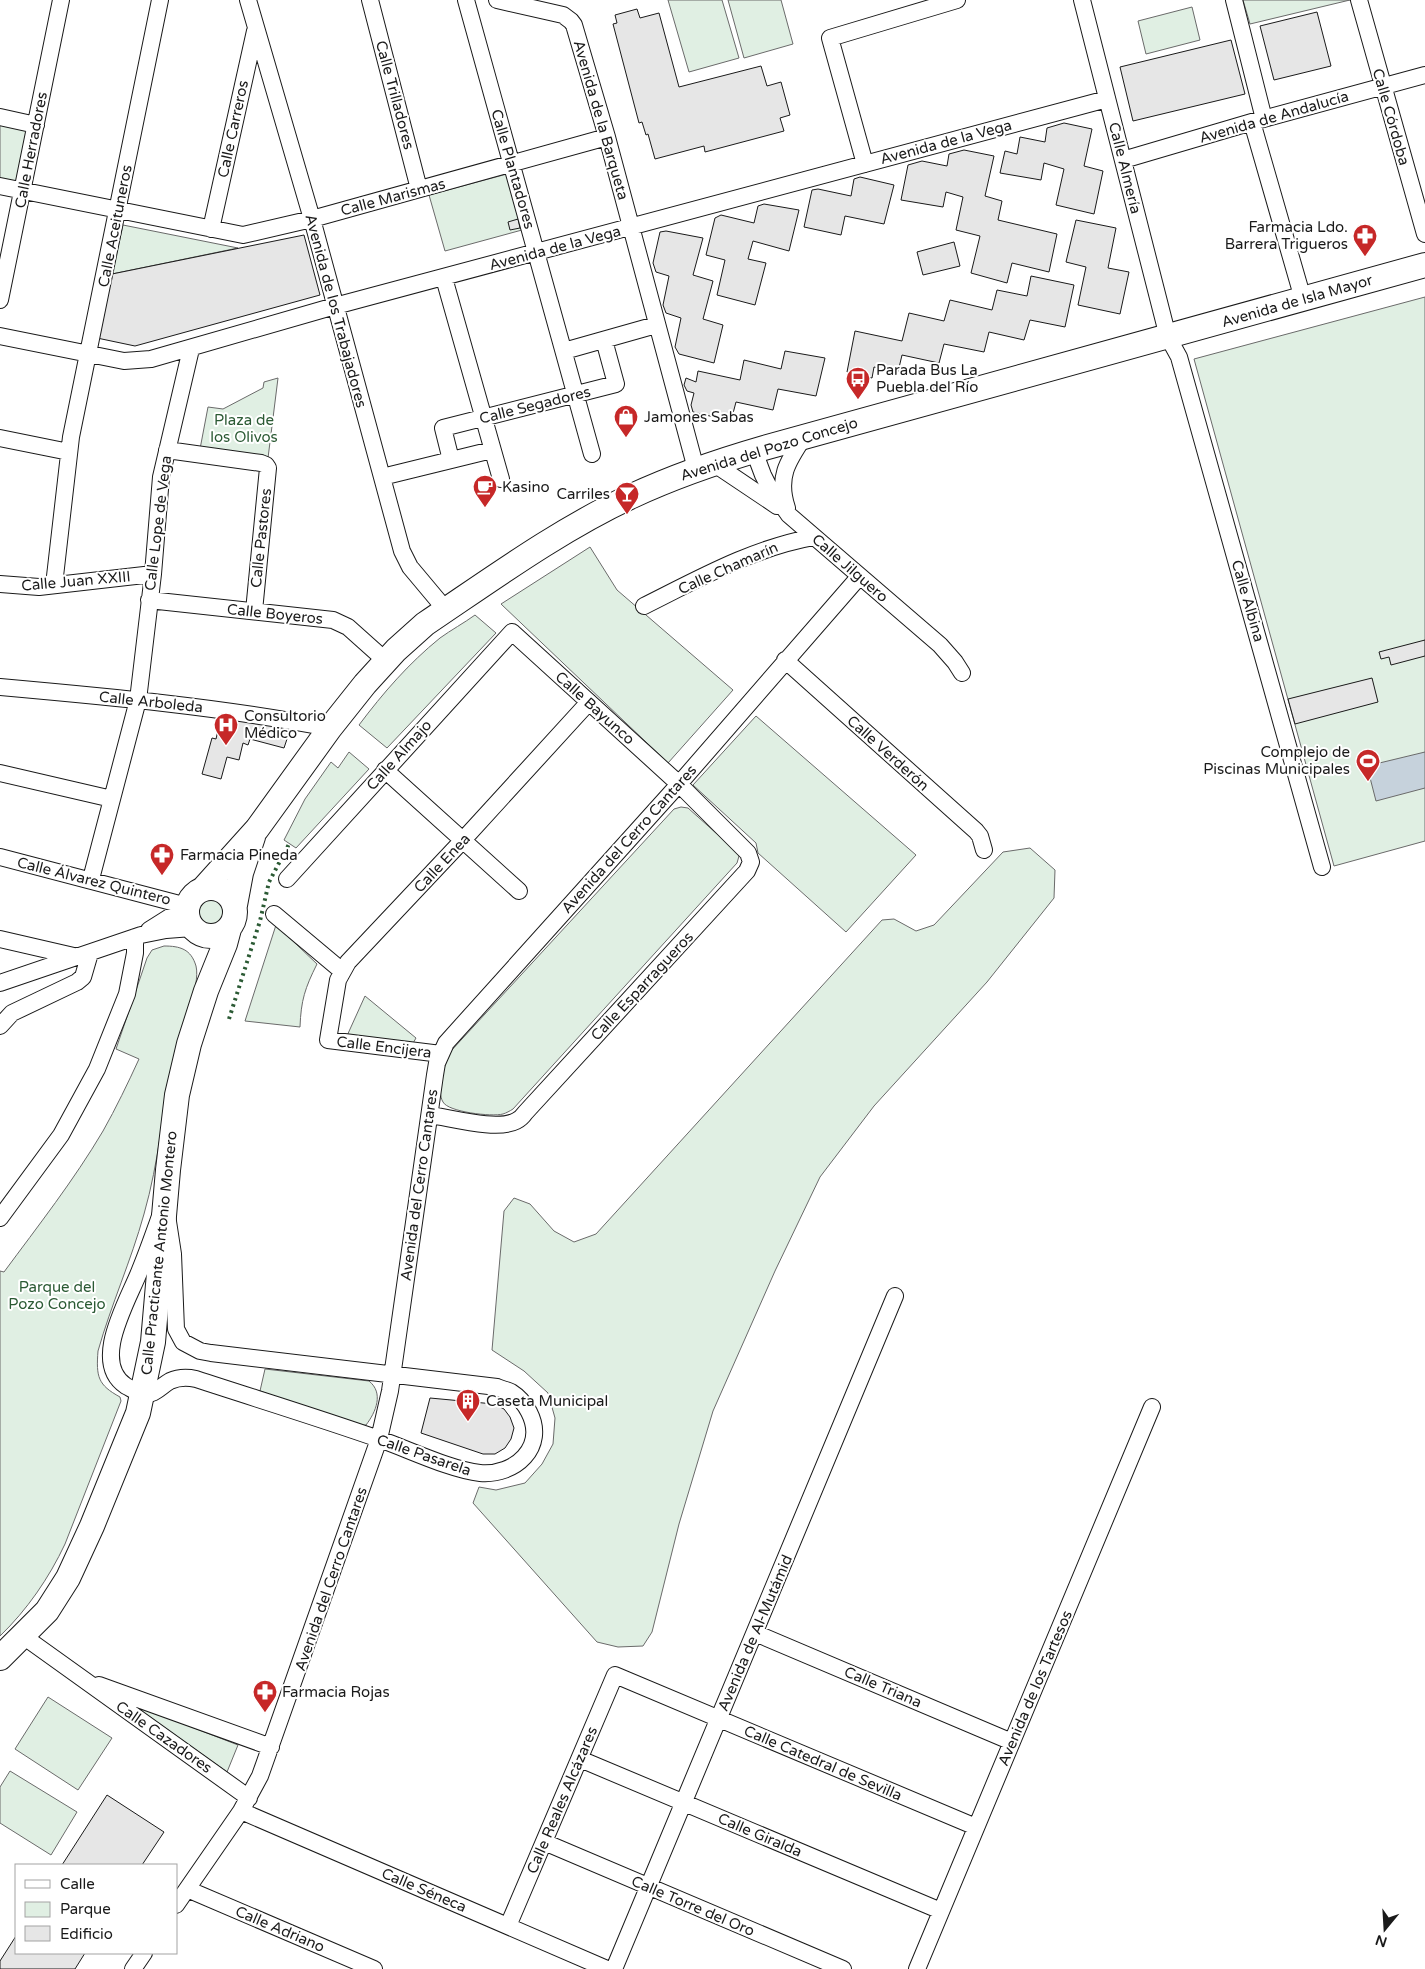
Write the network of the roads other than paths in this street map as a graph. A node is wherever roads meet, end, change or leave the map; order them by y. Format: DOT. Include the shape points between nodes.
graph roads {
  1 [pos="61,0"];
  2 [pos="160,0"];
  3 [pos="248,0"];
  4 [pos="370,0"];
  5 [pos="466,0"];
  6 [pos="497,0"];
  7 [pos="956,0"];
  8 [pos="1082,0"];
  9 [pos="1234,0"];
  10 [pos="1358,0"];
  11 [pos="929,4"];
  12 [pos="255,29"];
  13 [pos="1425,75"];
  14 [pos="1382,86"];
  15 [pos="1107,99"];
  16 [pos="0,118"];
  17 [pos="1258,120"];
  18 [pos="36,125"];
  19 [pos="607,137"];
  20 [pos="1123,160"];
  21 [pos="512,163"];
  22 [pos="865,164"];
  23 [pos="0,186"];
  24 [pos="23,190"];
  25 [pos="419,190"];
  26 [pos="118,210"];
  27 [pos="312,219"];
  28 [pos="631,227"];
  29 [pos="211,229"];
  30 [pos="1425,234"];
  31 [pos="536,253"];
  32 [pos="1425,265"];
  33 [pos="444,278"];
  34 [pos="0,300"];
  35 [pos="1303,300"];
  36 [pos="335,306"];
  37 [pos="656,325"];
  38 [pos="0,336"];
  39 [pos="1168,337"];
  40 [pos="604,340"];
  41 [pos="191,348"];
  42 [pos="564,351"];
  43 [pos="89,354"];
  44 [pos="576,394"];
  45 [pos="484,417"];
  46 [pos="804,437"];
  47 [pos="0,438"];
  48 [pos="167,450"];
  49 [pos="492,450"];
  50 [pos="754,451"];
  51 [pos="68,452"];
  52 [pos="592,454"];
  53 [pos="451,460"];
  54 [pos="704,466"];
  55 [pos="382,477"];
  56 [pos="501,479"];
  57 [pos="790,515"];
  58 [pos="814,537"];
  59 [pos="152,574"];
  60 [pos="859,576"];
  61 [pos="0,584"];
  62 [pos="54,585"];
  63 [pos="149,600"];
  64 [pos="644,606"];
  65 [pos="446,610"];
  66 [pos="254,611"];
  67 [pos="512,632"];
  68 [pos="785,660"];
  69 [pos="386,661"];
  70 [pos="962,673"];
  71 [pos="0,687"];
  72 [pos="138,700"];
  73 [pos="589,702"];
  74 [pos="330,728"];
  75 [pos="385,770"];
  76 [pos="0,773"];
  77 [pos="679,784"];
  78 [pos="112,800"];
  79 [pos="257,829"];
  80 [pos="463,840"];
  81 [pos="984,850"];
  82 [pos="0,857"];
  83 [pos="1322,867"];
  84 [pos="287,879"];
  85 [pos="91,880"];
  86 [pos="520,891"];
  87 [pos="235,905"];
  88 [pos="195,914"];
  89 [pos="274,914"];
  90 [pos="229,928"];
  91 [pos="138,936"];
  92 [pos="0,939"];
  93 [pos="84,955"];
  94 [pos="342,971"];
  95 [pos="0,983"];
  96 [pos="206,991"];
  97 [pos="0,1026"];
  98 [pos="328,1040"];
  99 [pos="441,1054"];
  100 [pos="430,1114"];
  101 [pos="165,1202"];
  102 [pos="0,1218"];
  103 [pos="895,1296"];
  104 [pos="392,1375"];
  105 [pos="166,1384"];
  106 [pos="143,1394"];
  107 [pos="1152,1407"];
  108 [pos="379,1439"];
  109 [pos="128,1440"];
  110 [pos="755,1633"];
  111 [pos="24,1636"];
  112 [pos="0,1658"];
  113 [pos="615,1675"];
  114 [pos="79,1677"];
  115 [pos="718,1719"];
  116 [pos="1012,1742"];
  117 [pos="271,1747"];
  118 [pos="580,1758"];
  119 [pos="684,1803"];
  120 [pos="245,1804"];
  121 [pos="976,1827"];
  122 [pos="544,1842"];
  123 [pos="649,1887"];
  124 [pos="187,1889"];
  125 [pos="178,1902"];
  126 [pos="941,1911"];
  127 [pos="508,1926"];
  128 [pos="374,1969"];
  129 [pos="607,1969"];
  130 [pos="614,1969"];
  131 [pos="843,1969"];
  132 [pos="917,1969"];
  1 -- 18 [label="street, Calle Herradores"];
  2 -- 26 [label="street, Calle Aceituneros"];
  3 -- 12 [label="street, Avenida de los Trabajadores"];
  4 -- 25 [label="street, Calle Trilladores"];
  5 -- 21 [label="street, Calle Plantadores"];
  6 -- 19 [label="street, Avenida de la Barqueta" via="563,15 572,21"];
  7 -- 11 [label="street"];
  8 -- 15 [label="street, Calle Almería"];
  9 -- 17 [label="street"];
  10 -- 14 [label="street, Calle Córdoba"];
  11 -- 22 [label="street" via="830,38"];
  12 -- 27 [label="street, Avenida de los Trabajadores"];
  12 -- 29 [label="street, Calle Carreros"];
  13 -- 14 [label="street, Avenida de Andalucía"];
  14 -- 17 [label="street, Avenida de Andalucía"];
  14 -- 30 [label="street, Calle Córdoba"];
  15 -- 20 [label="street, Calle Almería"];
  15 -- 22 [label="street, Avenida de la Vega"];
  16 -- 18 [label="street"];
  17 -- 20 [label="street, Avenida de Andalucía"];
  17 -- 35 [label="street"];
  18 -- 24 [label="street, Calle Herradores"];
  19 -- 21 [label="street, Calle Marismas"];
  19 -- 28 [label="street, Avenida de la Barqueta"];
  20 -- 39 [label="street, Calle Almería"];
  21 -- 25 [label="street, Calle Marismas"];
  21 -- 31 [label="street, Calle Plantadores"];
  22 -- 28 [label="street, Avenida de la Vega"];
  23 -- 24 [label="street, Calle Marismas"];
  24 -- 26 [label="street, Calle Marismas"];
  24 -- 34 [label="street, Calle Herradores"];
  25 -- 27 [label="street, Calle Marismas"];
  26 -- 29 [label="street, Calle Marismas"];
  26 -- 43 [label="street, Calle Aceituneros"];
  27 -- 29 [label="street, Calle Marismas" via="250,234"];
  27 -- 36 [label="street, Avenida de los Trabajadores"];
  28 -- 31 [label="street, Avenida de la Vega"];
  28 -- 37 [label="street, Avenida de la Barqueta"];
  31 -- 33 [label="street, Avenida de la Vega"];
  31 -- 42 [label="street, Calle Plantadores"];
  32 -- 35 [label="main road, Avenida de Isla Mayor"];
  33 -- 36 [label="street, Avenida de la Vega"];
  33 -- 45 [label="street"];
  35 -- 39 [label="main road, Avenida de Isla Mayor"];
  36 -- 41 [label="street, Avenida de la Vega"];
  36 -- 55 [label="street, Avenida de los Trabajadores"];
  37 -- 40 [label="street"];
  37 -- 54 [label="street, Avenida de la Barqueta"];
  38 -- 43 [label="street, Avenida de la Vega"];
  39 -- 46 [label="main road, Avenida del Pozo Concejo"];
  39 -- 83 [label="street, Calle Albina" via="1179,357"];
  40 -- 42 [label="street"];
  40 -- 44 [label="street, Calle Segadores" via="616,384"];
  41 -- 43 [label="street, Avenida de la Vega" via="138,361"];
  41 -- 48 [label="street, Calle Lope de Vega"];
  42 -- 44 [label="street, Calle Plantadores"];
  43 -- 51 [label="street, Calle Aceituneros"];
  44 -- 45 [label="street, Calle Segadores"];
  44 -- 52 [label="street, Calle Plantadores"];
  45 -- 49 [label="street"];
  45 -- 53 [label="street, Calle Segadores" via="442,428"];
  46 -- 50 [label="main road, Avenida del Pozo Concejo"];
  46 -- 57 [label="street" via="786,465 784,476 783,493"];
  47 -- 51 [label="street"];
  48 -- 59 [label="street, Calle Lope de Vega" via="161,476"];
  48 -- 66 [label="street, Calle Pastores" via="266,465 268,468"];
  49 -- 53 [label="street"];
  49 -- 56 [label="street"];
  50 -- 54 [label="main road, Avenida del Pozo Concejo"];
  50 -- 57 [label="street, Calle Jilguero" via="762,475"];
  51 -- 62 [label="street, Calle Aceituneros"];
  53 -- 55 [label="street"];
  54 -- 57 [label="street" via="753,489"];
  54 -- 65 [label="main road, Avenida del Pozo Concejo" via="601,512"];
  55 -- 65 [label="street, Avenida de los Trabajadores" via="405,560"];
  57 -- 58 [label="street, Calle Jilguero"];
  58 -- 60 [label="street, Calle Jilguero"];
  58 -- 64 [label="street, Calle Chamarín" via="756,552"];
  59 -- 62 [label="street, Calle Juan XXIII"];
  59 -- 63 [label="street, Calle Lope de Vega"];
  60 -- 68 [label="street, Avenida del Cerro Cantares"];
  60 -- 70 [label="street, Calle Jilguero" via="947,652"];
  61 -- 62 [label="street, Calle Juan XXIII" via="23,587"];
  63 -- 66 [label="street, Calle Boyeros"];
  63 -- 72 [label="street, Calle Lope de Vega"];
  65 -- 69 [label="main road, Avenida del Pozo Concejo"];
  66 -- 69 [label="street, Calle Boyeros" via="340,623"];
  67 -- 73 [label="street, Calle Bayunco"];
  67 -- 75 [label="street, Calle Almajo"];
  68 -- 77 [label="street, Avenida del Cerro Cantares"];
  68 -- 81 [label="street, Calle Verderón" via="976,831"];
  69 -- 74 [label="main road, Avenida del Pozo Concejo"];
  71 -- 72 [label="street, Calle Arboleda"];
  72 -- 74 [label="street, Calle Arboleda" via="262,715"];
  72 -- 78 [label="street, Calle Lope de Vega"];
  73 -- 77 [label="street, Calle Bayunco"];
  73 -- 80 [label="street, Calle Enea"];
  74 -- 79 [label="main road, Avenida del Pozo Concejo"];
  75 -- 80 [label="street"];
  75 -- 84 [label="street, Calle Almajo"];
  76 -- 78 [label="street"];
  77 -- 99 [label="street, Avenida del Cerro Cantares" via="449,1038"];
  77 -- 100 [label="street, Calle Esparragueros" via="748,853 751,862 748,871 516,1121 504,1125 491,1124"];
  78 -- 85 [label="street, Calle Lope de Vega"];
  79 -- 87 [label="main road, Avenida del Pozo Concejo" via="246,857"];
  79 -- 88 [label="main road, Avenida del Pozo Concejo"];
  80 -- 86 [label="street"];
  80 -- 94 [label="street, Calle Enea"];
  82 -- 85 [label="street, Calle Álvarez Quintero"];
  85 -- 88 [label="street, Calle Álvarez Quintero"];
  87 -- 88 [label="main road" via="226,892 218,888"];
  87 -- 90 [label="main road" via="234,922"];
  88 -- 90 [label="main road" via="214,936"];
  88 -- 91 [label="street"];
  88 -- 91 [label="street" via="166,930"];
  88 -- 96 [label="main road, Calle Practicante Antonio Montero" via="208,962"];
  89 -- 94 [label="street"];
  90 -- 96 [label="main road, Calle Practicante Antonio Montero"];
  91 -- 93 [label="street"];
  91 -- 102 [label="street" via="127,994 97,1069 61,1135"];
  92 -- 93 [label="street"];
  93 -- 95 [label="street"];
  93 -- 97 [label="street" via="83,977 12,1014"];
  94 -- 98 [label="street, Calle Enea"];
  96 -- 101 [label="main road, Calle Practicante Antonio Montero" via="182,1072 173,1121"];
  98 -- 99 [label="street, Calle Encijera"];
  99 -- 100 [label="street, Avenida del Cerro Cantares"];
  100 -- 104 [label="street, Avenida del Cerro Cantares"];
  101 -- 104 [label="street, Calle Pasarela" via="172,1244 176,1329 183,1342 212,1353"];
  101 -- 106 [label="main road, Calle Practicante Antonio Montero" via="153,1342"];
  101 -- 106 [label="street" via="111,1345 110,1359 120,1381"];
  103 -- 110 [label="street, Avenida de Al-Mutámid"];
  104 -- 108 [label="street, Avenida del Cerro Cantares"];
  104 -- 108 [label="street, Calle Pasarela" via="511,1392 524,1403 535,1434 530,1449 520,1462 493,1474 462,1469"];
  105 -- 106 [label="street, Calle Pasarela" via="152,1393"];
  105 -- 108 [label="street, Calle Pasarela" via="186,1377 196,1379"];
  105 -- 109 [label="street"];
  106 -- 109 [label="main road, Calle Practicante Antonio Montero"];
  107 -- 116 [label="street, Avenida de los Tartesos"];
  108 -- 117 [label="street, Avenida del Cerro Cantares"];
  109 -- 111 [label="main road, Calle Practicante Antonio Montero" via="68,1578"];
  110 -- 115 [label="street, Avenida de Al-Mutámid"];
  110 -- 116 [label="street, Calle Triana"];
  111 -- 112 [label="main road, Calle Practicante Antonio Montero"];
  111 -- 114 [label="street, Calle Cazadores"];
  113 -- 115 [label="street, Calle Catedral de Sevilla"];
  113 -- 118 [label="street, Calle Reales Alcázares"];
  114 -- 117 [label="street, Calle Cazadores"];
  114 -- 120 [label="street, Calle Cazadores"];
  115 -- 119 [label="street, Avenida de Al-Mutámid"];
  115 -- 121 [label="street, Calle Catedral de Sevilla"];
  116 -- 121 [label="street, Avenida de los Tartesos"];
  117 -- 120 [label="street, Avenida del Cerro Cantares"];
  118 -- 119 [label="street, Calle Giralda"];
  118 -- 122 [label="street, Calle Reales Alcázares"];
  119 -- 123 [label="street, Avenida de Al-Mutámid"];
  119 -- 126 [label="street, Calle Giralda"];
  120 -- 124 [label="street, Avenida del Cerro Cantares"];
  120 -- 127 [label="street, Calle Séneca"];
  121 -- 126 [label="street, Avenida de los Tartesos"];
  122 -- 123 [label="street, Calle Torre del Oro"];
  122 -- 127 [label="street, Calle Reales Alcázares"];
  123 -- 130 [label="street, Avenida de Al-Mutámid"];
  123 -- 131 [label="street, Calle Torre del Oro"];
  124 -- 125 [label="street, Avenida del Cerro Cantares"];
  124 -- 128 [label="street, Calle Adriano"];
  126 -- 132 [label="street, Avenida de los Tartesos"];
  127 -- 129 [label="street, Calle Séneca"];
}
